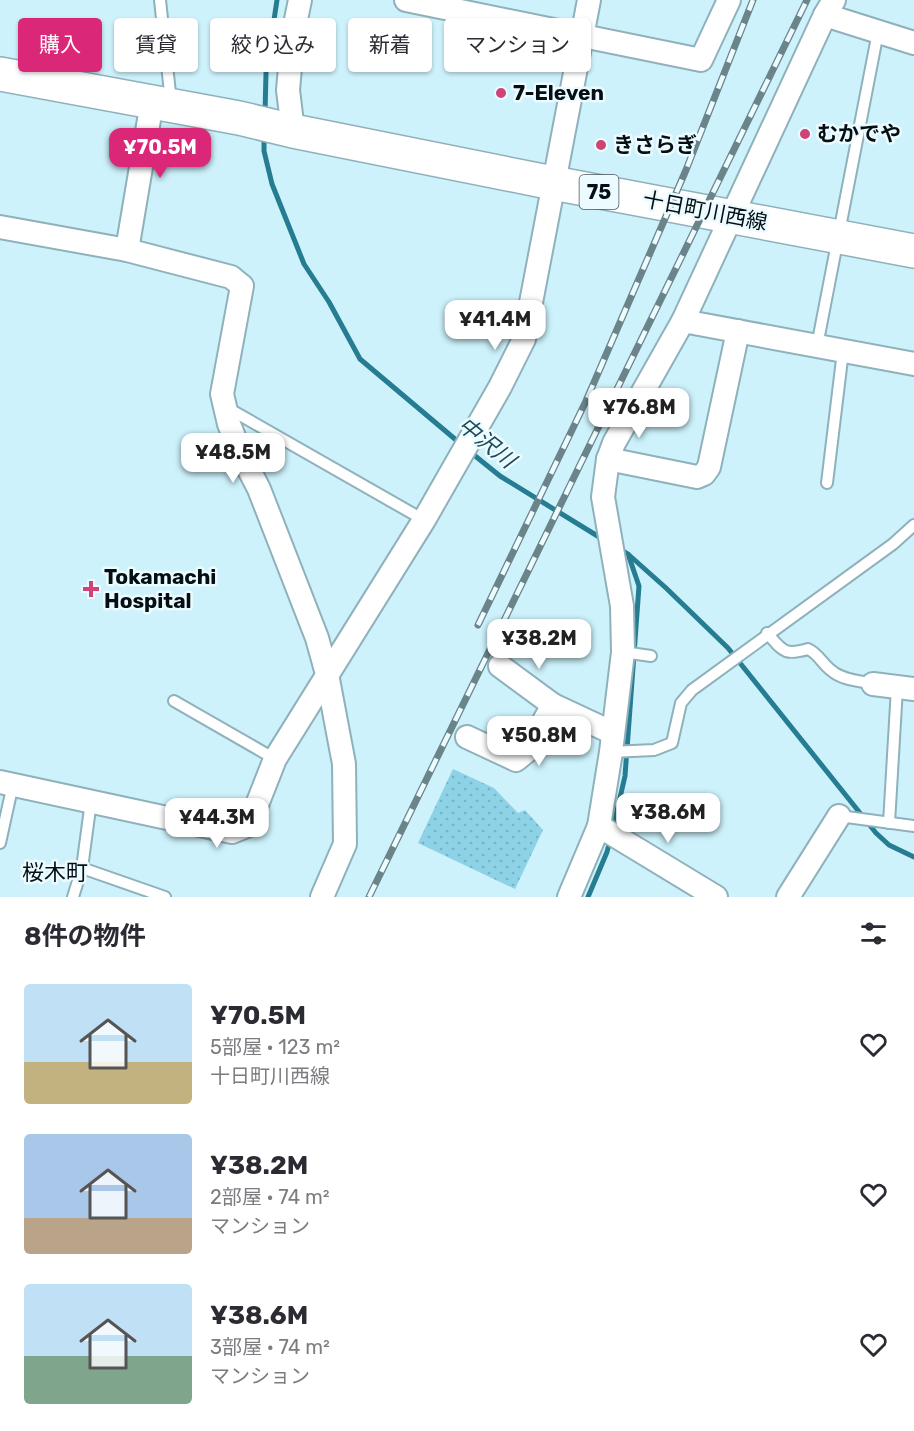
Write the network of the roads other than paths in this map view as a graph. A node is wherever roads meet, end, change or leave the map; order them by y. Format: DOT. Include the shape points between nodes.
graph roads {
  1 [pos="160,0"];
  2 [pos="300,0"];
  3 [pos="406,0"];
  4 [pos="589,0"];
  5 [pos="729,0"];
  6 [pos="829,7"];
  7 [pos="481,8"];
  8 [pos="516,18"];
  9 [pos="586,18"];
  10 [pos="878,32"];
  11 [pos="591,39"];
  12 [pos="914,43"];
  13 [pos="575,72"];
  14 [pos="0,74"];
  15 [pos="161,104"];
  16 [pos="289,130"];
  17 [pos="553,183"];
  18 [pos="732,216"];
  19 [pos="0,227"];
  20 [pos="838,237"];
  21 [pos="127,250"];
  22 [pos="914,251"];
  23 [pos="683,321"];
  24 [pos="738,331"];
  25 [pos="817,346"];
  26 [pos="843,351"];
  27 [pos="914,364"];
  28 [pos="225,406"];
  29 [pos="608,459"];
  30 [pos="827,483"];
  31 [pos="424,520"];
  32 [pos="914,525"];
  33 [pos="767,633"];
  34 [pos="623,652"];
  35 [pos="651,656"];
  36 [pos="500,666"];
  37 [pos="327,674"];
  38 [pos="873,684"];
  39 [pos="905,688"];
  40 [pos="174,701"];
  41 [pos="553,705"];
  42 [pos="467,737"];
  43 [pos="612,742"];
  44 [pos="275,759"];
  45 [pos="6,783"];
  46 [pos="92,800"];
  47 [pos="839,816"];
  48 [pos="889,823"];
  49 [pos="599,826"];
  50 [pos="914,826"];
  51 [pos="0,843"];
  52 [pos="81,868"];
  53 [pos="73,897"];
  54 [pos="165,897"];
  55 [pos="322,897"];
  56 [pos="569,897"];
  57 [pos="716,897"];
  58 [pos="788,897"];
  1 -- 15 [label="lane"];
  2 -- 16 [label="street" via="288,90"];
  3 -- 7 [label="street"];
  4 -- 9 [label="street"];
  5 -- 11 [label="street" via="700,60"];
  6 -- 10 [label="street"];
  6 -- 18 [label="street"];
  7 -- 8 [label="street"];
  10 -- 12 [label="street"];
  10 -- 20 [label="lane"];
  13 -- 17 [label="street"];
  14 -- 15 [label="main road, 75"];
  15 -- 16 [label="main road, 75"];
  15 -- 21 [label="street"];
  16 -- 17 [label="main road, 十日町川西線 / 75"];
  17 -- 18 [label="main road, 十日町川西線 / 75"];
  17 -- 31 [label="street" via="524,339"];
  18 -- 20 [label="main road, 十日町川西線 / 75"];
  18 -- 23 [label="street"];
  19 -- 21 [label="street"];
  20 -- 22 [label="main road, 十日町川西線 / 75"];
  20 -- 25 [label="lane"];
  21 -- 28 [label="street" via="231,277 242,286 222,394"];
  23 -- 24 [label="street"];
  23 -- 29 [label="street"];
  24 -- 25 [label="street"];
  24 -- 29 [label="street" via="705,474 697,477"];
  25 -- 26 [label="street"];
  26 -- 27 [label="street"];
  26 -- 30 [label="lane"];
  28 -- 31 [label="lane"];
  28 -- 37 [label="street" via="236,443 259,489 313,627"];
  29 -- 34 [label="street" via="603,497 622,606"];
  31 -- 37 [label="street"];
  32 -- 33 [label="lane"];
  33 -- 38 [label="lane" via="783,651 792,654 808,649 816,652 837,675"];
  33 -- 43 [label="lane" via="692,690 681,703 672,743 654,750"];
  34 -- 35 [label="lane"];
  34 -- 43 [label="street"];
  36 -- 41 [label="street"];
  37 -- 44 [label="street"];
  37 -- 55 [label="street" via="344,764 345,844"];
  38 -- 39 [label="street"];
  39 -- 48 [label="lane"];
  40 -- 44 [label="lane"];
  41 -- 42 [label="street" via="527,751 516,760"];
  41 -- 43 [label="street"];
  43 -- 49 [label="street"];
  44 -- 46 [label="street" via="249,825 242,830 232,832"];
  45 -- 46 [label="street"];
  45 -- 51 [label="lane"];
  46 -- 52 [label="lane"];
  47 -- 48 [label="lane"];
  47 -- 58 [label="street"];
  48 -- 50 [label="lane"];
  49 -- 56 [label="street"];
  49 -- 57 [label="street"];
  52 -- 53 [label="lane"];
  52 -- 54 [label="lane"];
}
